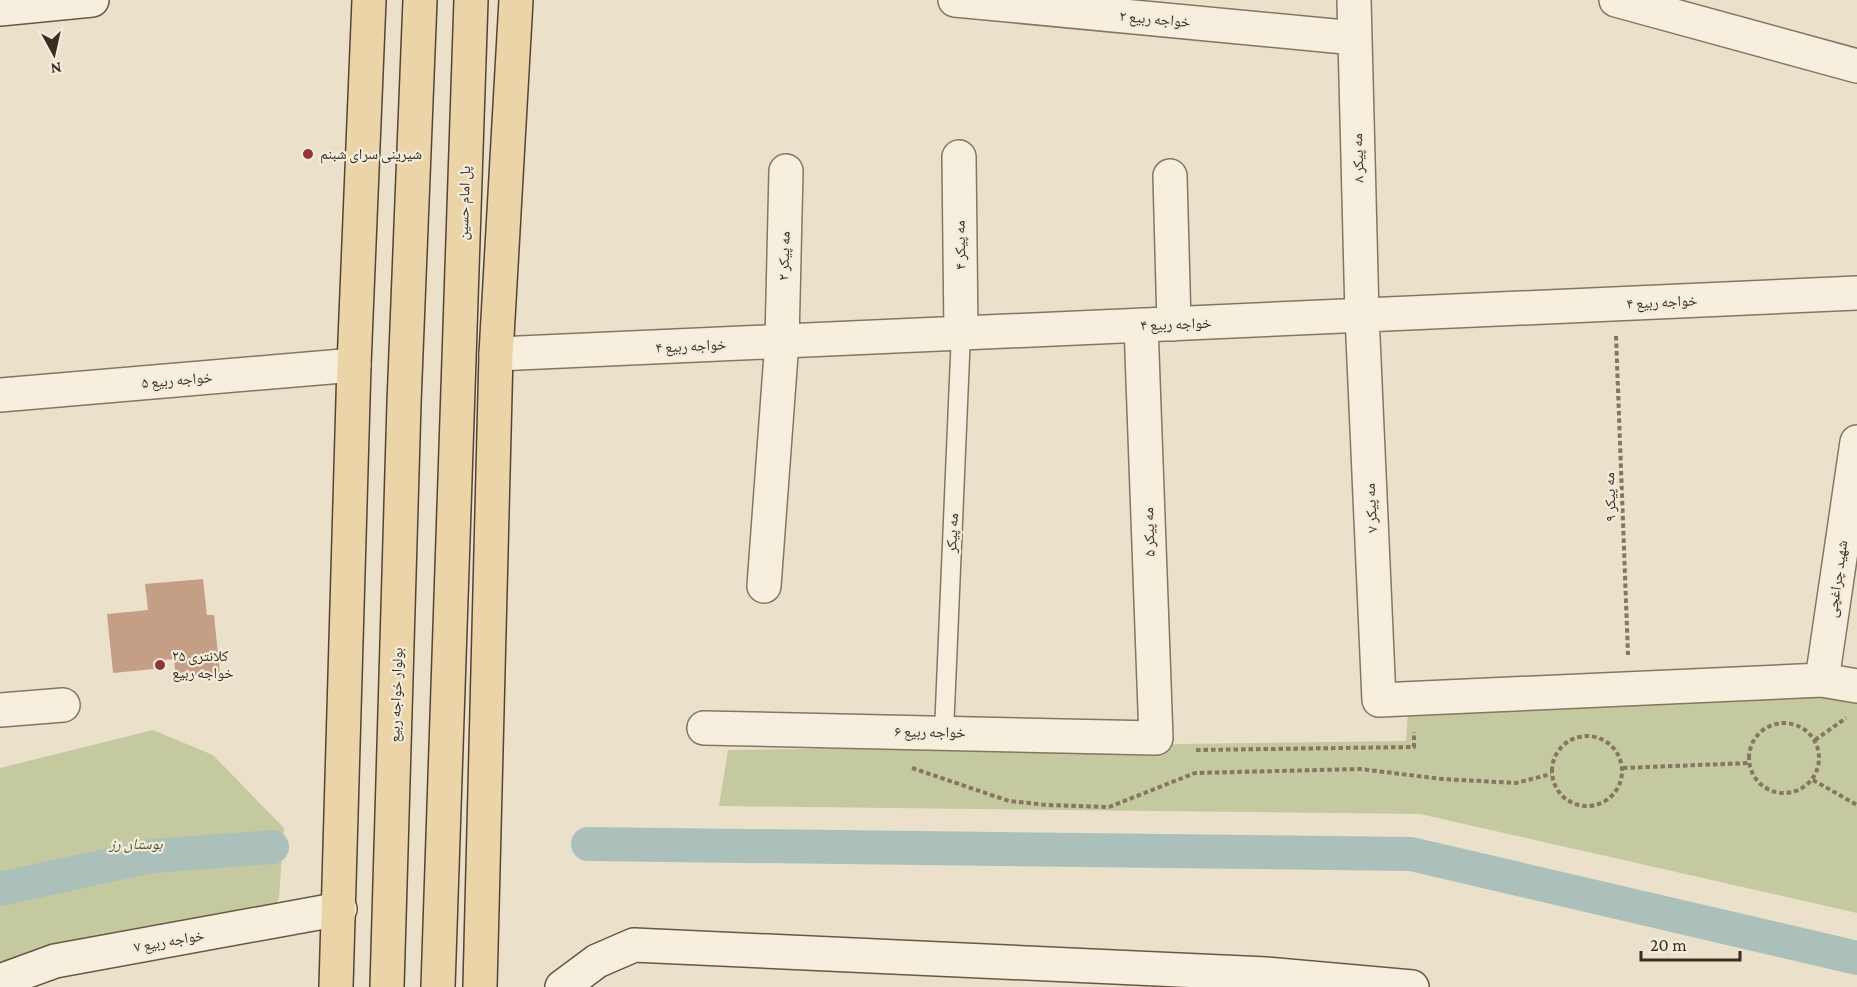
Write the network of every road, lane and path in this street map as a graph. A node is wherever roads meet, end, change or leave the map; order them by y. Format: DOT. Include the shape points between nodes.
graph roads {
  1 [pos="369,0"];
  2 [pos="420,0"];
  3 [pos="471,0"];
  4 [pos="516,0"];
  5 [pos="955,0"];
  6 [pos="1354,0"];
  7 [pos="1616,0"];
  8 [pos="80,1"];
  9 [pos="0,9"];
  10 [pos="1355,38"];
  11 [pos="1857,66"];
  12 [pos="959,157"];
  13 [pos="786,171"];
  14 [pos="1170,176"];
  15 [pos="1857,293"];
  16 [pos="1615,304"];
  17 [pos="1362,315"];
  18 [pos="1174,324"];
  19 [pos="1141,326"];
  20 [pos="961,333"];
  21 [pos="782,341"];
  22 [pos="496,354"];
  23 [pos="354,365"];
  24 [pos="0,395"];
  25 [pos="1857,442"];
  26 [pos="1848,563"];
  27 [pos="764,586"];
  28 [pos="1822,680"];
  29 [pos="1629,688"];
  30 [pos="1853,701"];
  31 [pos="63,705"];
  32 [pos="0,710"];
  33 [pos="704,728"];
  34 [pos="944,732"];
  35 [pos="1156,738"];
  36 [pos="1815,740"];
  37 [pos="1750,763"];
  38 [pos="910,768"];
  39 [pos="1623,768"];
  40 [pos="1551,774"];
  41 [pos="1813,780"];
  42 [pos="1857,806"];
  43 [pos="340,909"];
  44 [pos="0,981"];
  45 [pos="336,987"];
  46 [pos="387,987"];
  47 [pos="438,987"];
  48 [pos="480,987"];
  49 [pos="562,987"];
  50 [pos="1412,987"];
  1 -- 23 [label="main road"];
  2 -- 46 [label="main road, بولوار خواجه ربیع"];
  3 -- 47 [label="main road, پل امام حسین"];
  4 -- 22 [label="main road"];
  5 -- 10 [label="street, خواجه ربیع ۲"];
  6 -- 10 [label="street, مه پیکر ۸"];
  7 -- 11 [label="street"];
  8 -- 9 [label="street"];
  10 -- 17 [label="street, مه پیکر ۸"];
  12 -- 20 [label="street, مه پیکر ۴"];
  13 -- 21 [label="street, مه پیکر ۲"];
  14 -- 18 [label="street"];
  15 -- 16 [label="street, خواجه ربیع ۴"];
  16 -- 17 [label="street, خواجه ربیع ۴"];
  16 -- 29 [label="path, مه پیکر ۹"];
  17 -- 18 [label="street, خواجه ربیع ۴"];
  17 -- 29 [label="street, مه پیکر ۷" via="1379,700"];
  18 -- 19 [label="street, خواجه ربیع ۴"];
  19 -- 20 [label="street, خواجه ربیع ۴"];
  19 -- 35 [label="street, مه پیکر ۵"];
  20 -- 21 [label="street, خواجه ربیع ۴"];
  20 -- 34 [label="lane, مه پیکر"];
  21 -- 22 [label="street, خواجه ربیع ۴"];
  21 -- 27 [label="street, مه پیکر ۲"];
  22 -- 48 [label="main road"];
  23 -- 24 [label="street, خواجه ربیع ۵"];
  23 -- 43 [label="main road"];
  25 -- 26 [label="street, شهید چراغچی"];
  26 -- 28 [label="street, شهید چراغچی"];
  28 -- 29 [label="street"];
  28 -- 30 [label="street"];
  30 -- 36 [label="path"];
  31 -- 32 [label="street"];
  33 -- 34 [label="street, خواجه ربیع ۶"];
  34 -- 35 [label="street, خواجه ربیع ۶"];
  36 -- 37 [label="path" via="1794,724 1767,728 1750,749"];
  36 -- 41 [label="path" via="1819,767"];
  37 -- 39 [label="path"];
  37 -- 41 [label="path" via="1754,776 1775,792 1802,789"];
  38 -- 40 [label="path" via="1010,801 1109,807 1195,773 1360,769 1516,783"];
  39 -- 40 [label="path" via="1620,756 1602,738 1578,736 1558,750"];
  39 -- 40 [label="path" via="1622,780 1608,800 1584,807 1562,796"];
  41 -- 42 [label="path"];
  43 -- 44 [label="street, خواجه ربیع ۷" via="55,962"];
  43 -- 45 [label="main road"];
  49 -- 50 [label="street" via="597,961 634,945 1266,974"];
}
